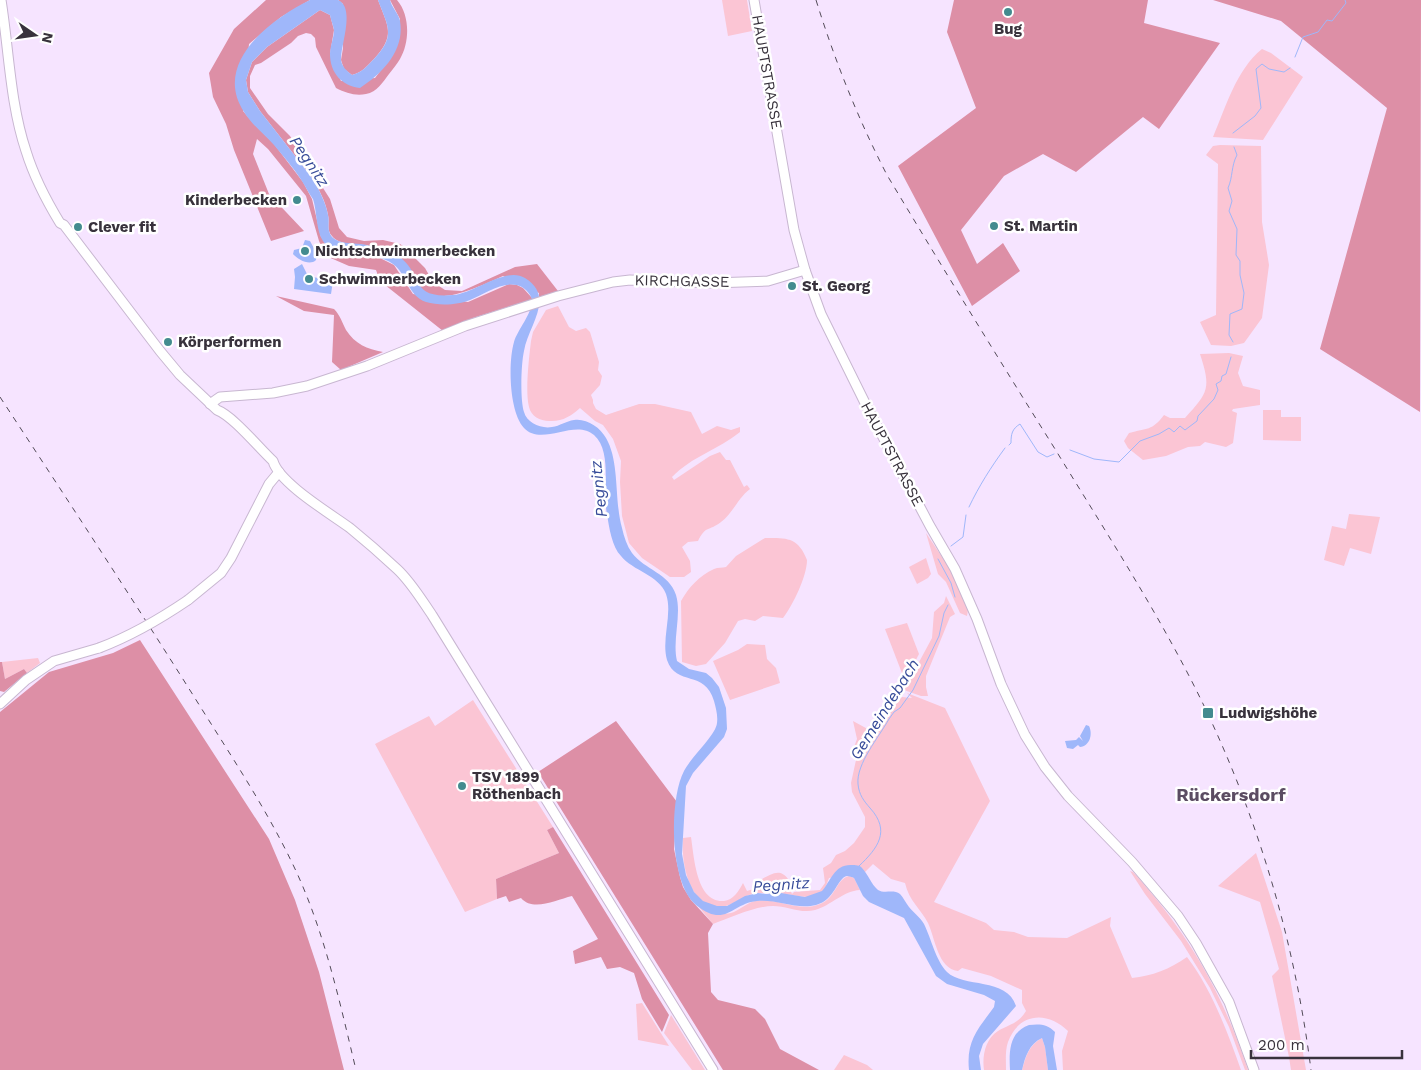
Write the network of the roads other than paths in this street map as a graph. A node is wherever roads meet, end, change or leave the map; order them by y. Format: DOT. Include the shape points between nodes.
graph roads {
  1 [pos="1,0"];
  2 [pos="754,0"];
  3 [pos="805,270"];
  4 [pos="214,407"];
  5 [pos="276,469"];
  6 [pos="0,704"];
  7 [pos="713,1070"];
  8 [pos="1254,1070"];
  1 -- 4 [label="main road" via="19,125 44,199 160,351"];
  2 -- 3 [label="main road, HAUPTSTRASSE" via="794,230"];
  3 -- 4 [label="main road, KIRCHGASSE" via="763,282 613,282 465,326 367,366 307,386 273,393 220,397"];
  3 -- 8 [label="main road, HAUPTSTRASSE" via="822,314 866,405 955,569 1025,735 1068,796 1132,862 1178,916 1229,1002"];
  4 -- 5 [label="main road" via="219,416 268,465"];
  5 -- 6 [label="main road, bridge" via="221,573 188,600 119,641 54,661 26,680"];
  5 -- 7 [label="main road" via="327,516 391,563 408,581"];
}
